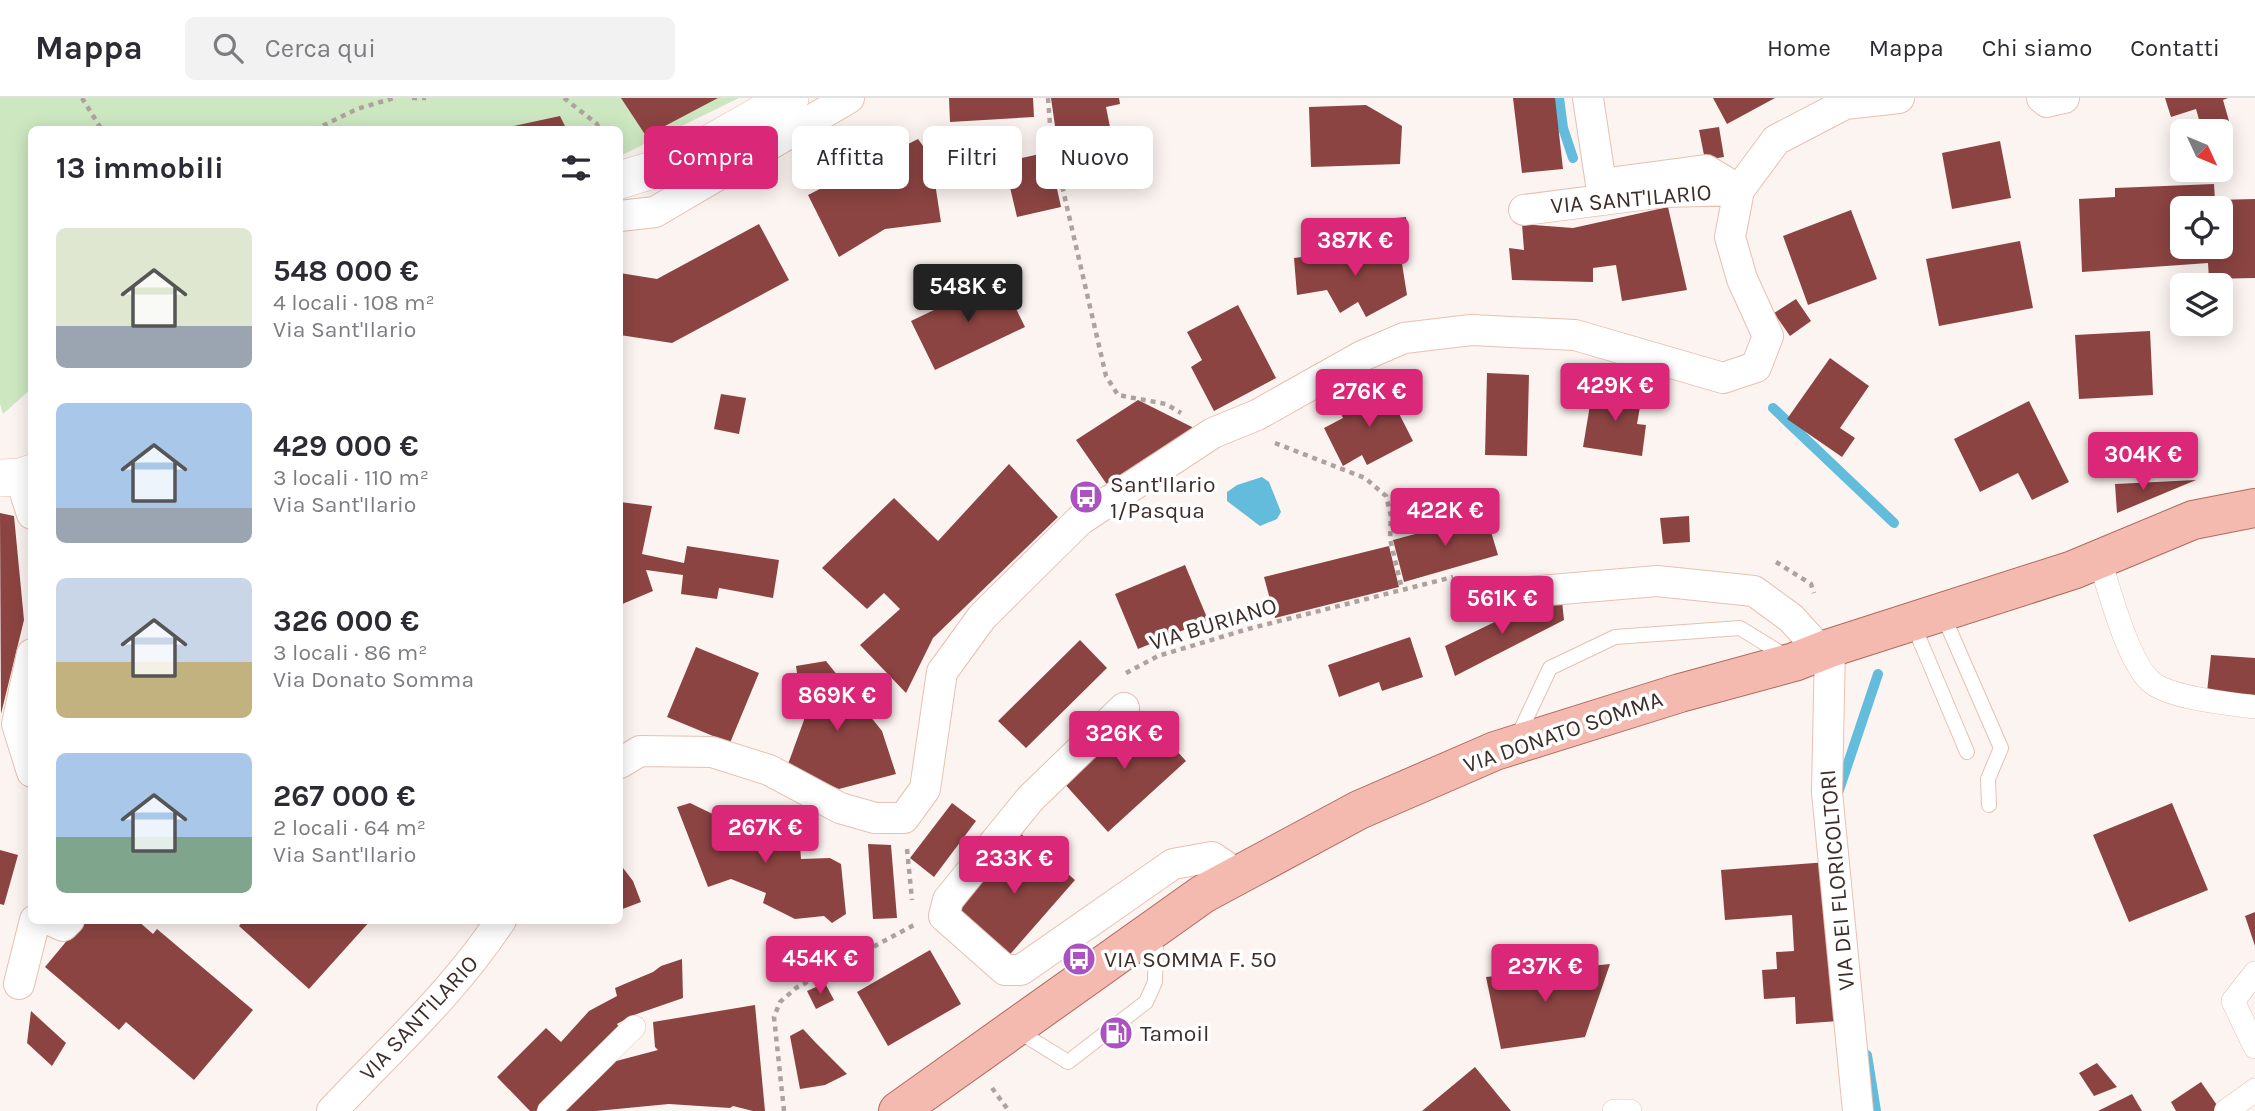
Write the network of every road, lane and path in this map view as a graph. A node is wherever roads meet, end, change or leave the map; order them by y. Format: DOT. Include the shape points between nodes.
graph roads {
  1 [pos="82,98"];
  2 [pos="394,98"];
  3 [pos="412,98"];
  4 [pos="426,98"];
  5 [pos="564,98"];
  6 [pos="790,98"];
  7 [pos="849,98"];
  8 [pos="1048,98"];
  9 [pos="1588,98"];
  10 [pos="1899,98"];
  11 [pos="2042,98"];
  12 [pos="2064,98"];
  13 [pos="100,126"];
  14 [pos="322,126"];
  15 [pos="598,126"];
  16 [pos="623,179"];
  17 [pos="1739,190"];
  18 [pos="1524,210"];
  19 [pos="623,216"];
  20 [pos="1213,433"];
  21 [pos="1264,446"];
  22 [pos="17,476"];
  23 [pos="28,504"];
  24 [pos="2255,508"];
  25 [pos="1775,561"];
  26 [pos="2099,561"];
  27 [pos="1454,577"];
  28 [pos="1811,584"];
  29 [pos="1402,589"];
  30 [pos="1480,596"];
  31 [pos="1927,617"];
  32 [pos="1815,654"];
  33 [pos="28,673"];
  34 [pos="1125,673"];
  35 [pos="2255,707"];
  36 [pos="1124,708"];
  37 [pos="1514,745"];
  38 [pos="1967,752"];
  39 [pos="28,759"];
  40 [pos="623,761"];
  41 [pos="1989,805"];
  42 [pos="904,818"];
  43 [pos="1238,874"];
  44 [pos="920,916"];
  45 [pos="34,924"];
  46 [pos="498,924"];
  47 [pos="914,925"];
  48 [pos="1156,927"];
  49 [pos="2255,973"];
  50 [pos="19,984"];
  51 [pos="634,1027"];
  52 [pos="1013,1028"];
  53 [pos="2255,1047"];
  54 [pos="2255,1090"];
  55 [pos="332,1111"];
  56 [pos="549,1111"];
  57 [pos="784,1111"];
  58 [pos="898,1111"];
  59 [pos="1614,1111"];
  60 [pos="1630,1111"];
  61 [pos="1857,1111"];
  62 [pos="2226,1111"];
  1 -- 13 [label="path"];
  2 -- 14 [label="path" via="358,108"];
  3 -- 4 [label="path"];
  5 -- 15 [label="path"];
  6 -- 16 [label="street" via="675,163"];
  7 -- 19 [label="street" via="655,212"];
  8 -- 20 [label="path" via="1051,138 1106,376 1118,395 1166,404"];
  9 -- 17 [label="street, VIA SANT'ILARIO" via="1601,184 1706,170"];
  10 -- 17 [label="street, VIA SANT'ILARIO" via="1845,104 1776,140"];
  11 -- 12 [label="street" via="2047,102"];
  17 -- 18 [label="street, VIA SANT'ILARIO" via="1664,192"];
  17 -- 20 [label="street, VIA SANT'ILARIO" via="1730,237 1742,279 1768,336 1756,367 1723,378 1575,335 1471,330 1404,338"];
  20 -- 42 [label="street, VIA SANT'ILARIO" via="1080,520 982,617 942,671 925,789"];
  21 -- 29 [label="path" via="1273,443 1365,478 1386,496"];
  22 -- 23 [label="street"];
  24 -- 26 [label="main road, VIA DONATO SOMMA" via="2193,520"];
  25 -- 28 [label="path"];
  26 -- 31 [label="main road, VIA DONATO SOMMA"];
  26 -- 35 [label="street" via="2129,647 2151,682 2185,697"];
  27 -- 29 [label="path, VIA BURIANO"];
  29 -- 34 [label="path, VIA BURIANO" via="1158,656"];
  30 -- 32 [label="street" via="1657,581 1754,591 1791,618"];
  31 -- 32 [label="main road, VIA DONATO SOMMA"];
  31 -- 38 [label="lane"];
  31 -- 41 [label="lane" via="2001,748 1988,779"];
  32 -- 37 [label="main road, VIA DONATO SOMMA"];
  32 -- 37 [label="lane" via="1740,628 1615,637 1550,668"];
  32 -- 61 [label="street, VIA DEI FLORICOLTORI"];
  33 -- 39 [label="street" via="17,724"];
  36 -- 43 [label="street" via="1030,799 948,900 944,916 1005,970 1021,970 1173,864 1212,857"];
  37 -- 43 [label="main road, VIA DONATO SOMMA" via="1359,810"];
  40 -- 42 [label="street" via="640,751 712,752 769,770 840,808 875,818"];
  42 -- 47 [label="path"];
  43 -- 48 [label="main road, VIA DONATO SOMMA"];
  44 -- 47 [label="path"];
  45 -- 50 [label="street"];
  46 -- 55 [label="street, VIA SANT'ILARIO" via="429,1011"];
  47 -- 57 [label="path" via="796,988 780,1002 774,1017"];
  48 -- 52 [label="main road, VIA DONATO SOMMA"];
  48 -- 52 [label="lane" via="1154,982 1146,1002 1068,1062"];
  49 -- 53 [label="street" via="2233,1001"];
  51 -- 56 [label="street"];
  52 -- 58 [label="main road, VIA DONATO SOMMA"];
  54 -- 62 [label="street"];
  59 -- 60 [label="street"];
}
